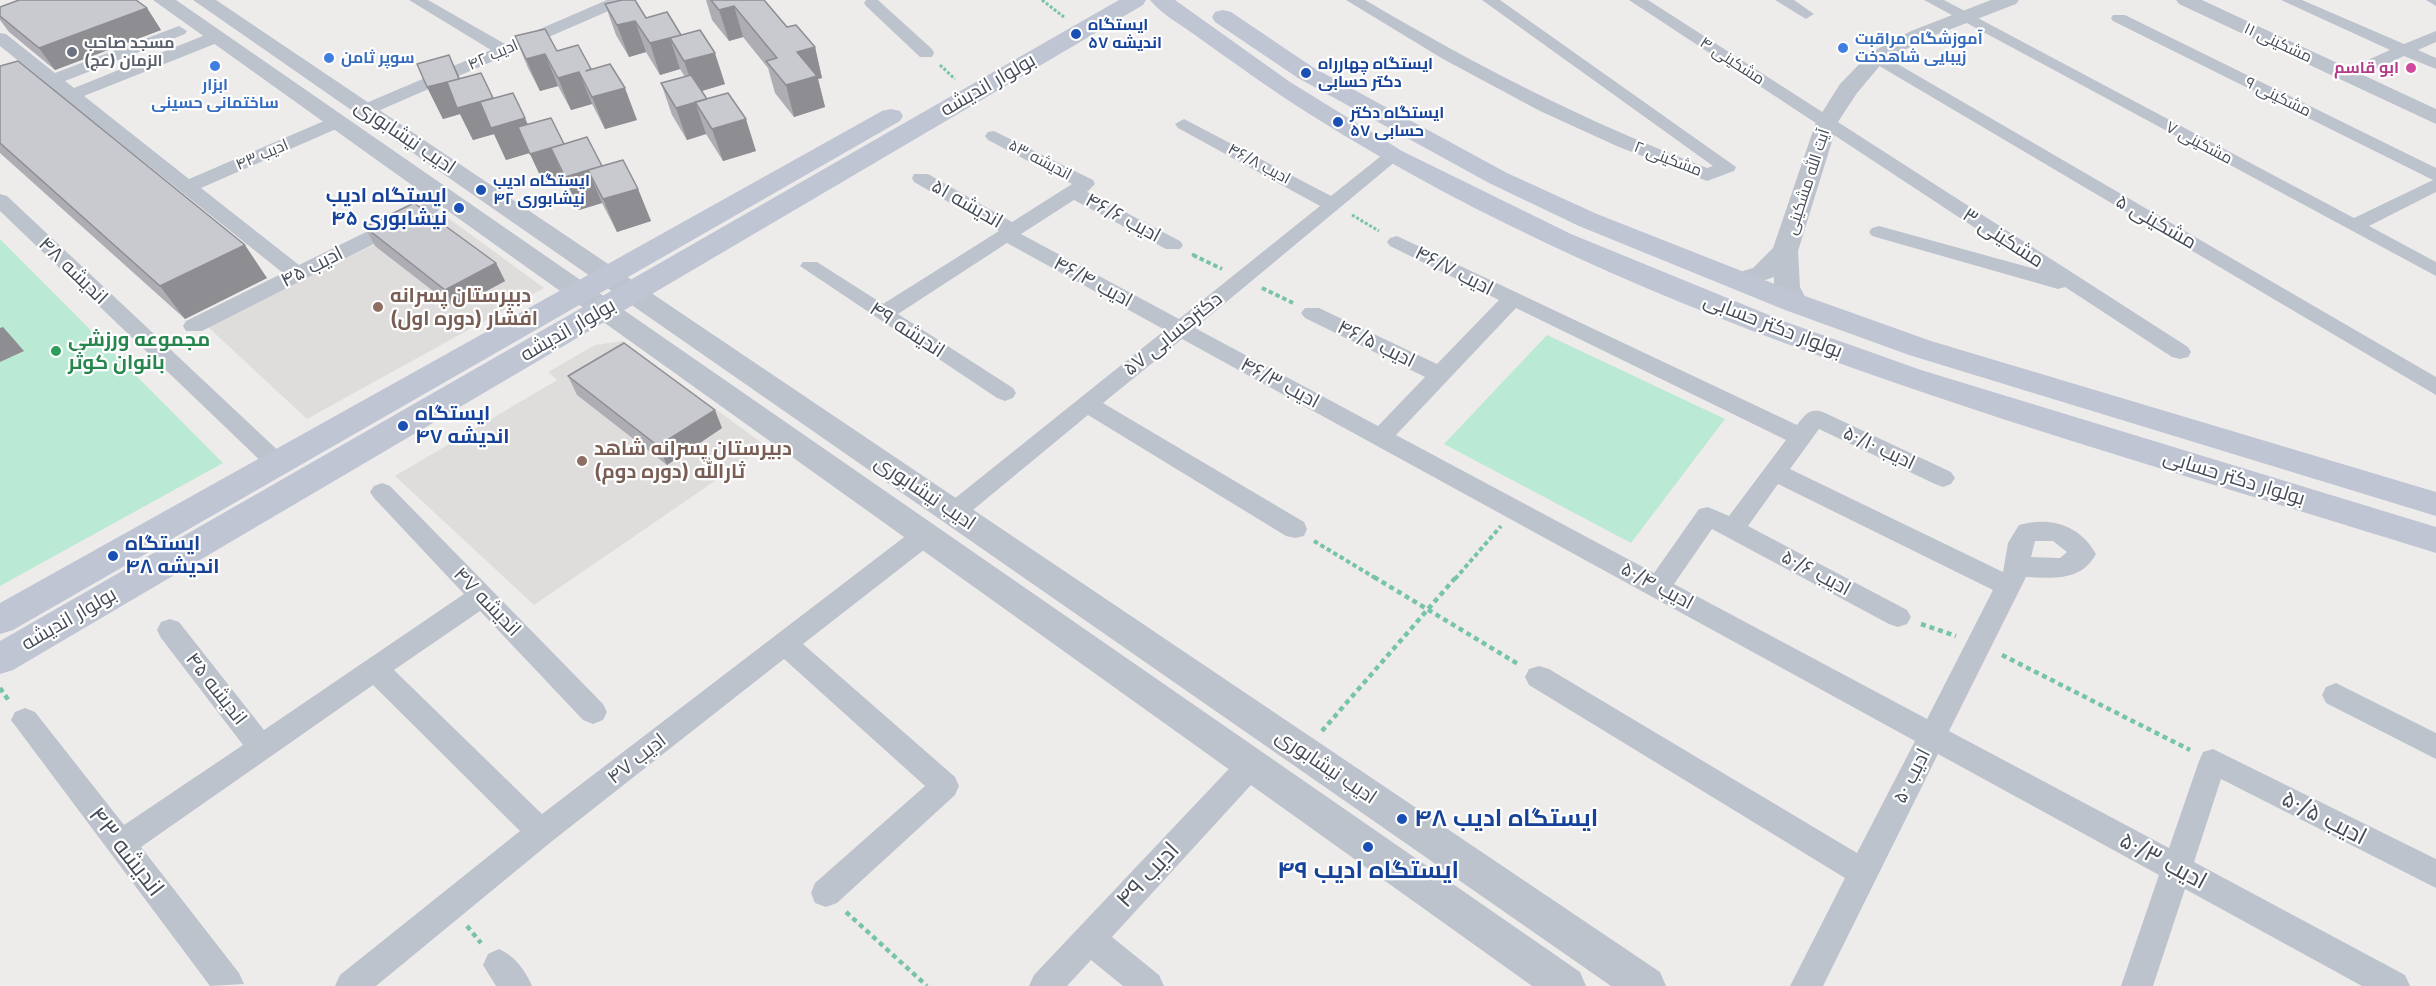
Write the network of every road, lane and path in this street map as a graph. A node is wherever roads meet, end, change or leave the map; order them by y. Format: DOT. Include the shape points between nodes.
graph roads {
  1 [pos="162,0"];
  2 [pos="203,0"];
  3 [pos="417,0"];
  4 [pos="621,0"];
  5 [pos="1096,0"];
  6 [pos="1135,0"];
  7 [pos="1161,0"];
  8 [pos="1353,0"];
  9 [pos="1490,0"];
  10 [pos="1637,0"];
  11 [pos="1783,0"];
  12 [pos="1932,0"];
  13 [pos="2009,0"];
  14 [pos="2186,0"];
  15 [pos="2289,0"];
  16 [pos="870,1"];
  17 [pos="1214,3"];
  18 [pos="1053,9"];
  19 [pos="1806,14"];
  20 [pos="1963,16"];
  21 [pos="2119,18"];
  22 [pos="179,31"];
  23 [pos="2436,36"];
  24 [pos="0,38"];
  25 [pos="216,38"];
  26 [pos="503,50"];
  27 [pos="2404,50"];
  28 [pos="926,53"];
  29 [pos="1877,57"];
  30 [pos="2436,64"];
  31 [pos="2347,76"];
  32 [pos="53,80"];
  33 [pos="71,95"];
  34 [pos="0,100"];
  35 [pos="365,110"];
  36 [pos="2436,117"];
  37 [pos="337,122"];
  38 [pos="1827,122"];
  39 [pos="1184,124"];
  40 [pos="994,136"];
  41 [pos="1393,156"];
  42 [pos="2436,175"];
  43 [pos="921,178"];
  44 [pos="2436,184"];
  45 [pos="187,187"];
  46 [pos="1080,188"];
  47 [pos="0,200"];
  48 [pos="1334,205"];
  49 [pos="429,208"];
  50 [pos="2354,226"];
  51 [pos="1879,232"];
  52 [pos="1010,233"];
  53 [pos="1397,242"];
  54 [pos="1173,245"];
  55 [pos="1785,251"];
  56 [pos="810,266"];
  57 [pos="2436,270"];
  58 [pos="297,274"];
  59 [pos="607,276"];
  60 [pos="1739,281"];
  61 [pos="2081,289"];
  62 [pos="579,292"];
  63 [pos="632,293"];
  64 [pos="1511,300"];
  65 [pos="1795,303"];
  66 [pos="603,310"];
  67 [pos="1312,313"];
  68 [pos="883,314"];
  69 [pos="194,326"];
  70 [pos="1180,329"];
  71 [pos="2180,352"];
  72 [pos="1440,375"];
  73 [pos="2436,387"];
  74 [pos="1005,393"];
  75 [pos="1087,404"];
  76 [pos="1808,428"];
  77 [pos="1381,437"];
  78 [pos="277,463"];
  79 [pos="1776,473"];
  80 [pos="1943,478"];
  81 [pos="382,492"];
  82 [pos="2436,504"];
  83 [pos="1515,510"];
  84 [pos="953,513"];
  85 [pos="1733,528"];
  86 [pos="1295,529"];
  87 [pos="925,536"];
  88 [pos="2436,540"];
  89 [pos="1658,587"];
  90 [pos="481,596"];
  91 [pos="1428,610"];
  92 [pos="1898,617"];
  93 [pos="0,620"];
  94 [pos="170,630"];
  95 [pos="785,644"];
  96 [pos="1979,644"];
  97 [pos="0,659"];
  98 [pos="375,669"];
  99 [pos="1539,677"];
  100 [pos="2336,695"];
  101 [pos="593,712"];
  102 [pos="25,720"];
  103 [pos="1932,736"];
  104 [pos="2436,747"];
  105 [pos="262,748"];
  106 [pos="1303,752"];
  107 [pos="2212,761"];
  108 [pos="1251,765"];
  109 [pos="541,832"];
  110 [pos="120,845"];
  111 [pos="2176,868"];
  112 [pos="1863,873"];
  113 [pos="2436,874"];
  114 [pos="1490,879"];
  115 [pos="826,893"];
  116 [pos="450,905"];
  117 [pos="1464,914"];
  118 [pos="1090,939"];
  119 [pos="508,975"];
  120 [pos="228,984"];
  121 [pos="351,986"];
  122 [pos="927,986"];
  123 [pos="1045,986"];
  124 [pos="1148,986"];
  125 [pos="1566,986"];
  126 [pos="1646,986"];
  127 [pos="1806,986"];
  128 [pos="2137,986"];
  129 [pos="2394,986"];
  1 -- 25 [label="street, ادیب نیشابوری"];
  2 -- 35 [label="street, ادیب نیشابوری"];
  3 -- 26 [label="street"];
  4 -- 26 [label="street, ادیب ۴۲"];
  5 -- 18 [label="main road, بولوار اندیشه"];
  6 -- 63 [label="main road, بولوار اندیشه"];
  7 -- 41 [label="main road, بولوار دکتر حسابی" via="1282,87"];
  8 -- 9 [label="street, مشکینی ۲" via="1455,60 1607,135 1707,175 1727,167"];
  10 -- 38 [label="street, مشکینی ۴"];
  11 -- 19 [label="street"];
  12 -- 20 [label="street, مشکینی ۷"];
  13 -- 20 [label="street, آیت الله مشکینی"];
  14 -- 31 [label="street, مشکینی ۱۱"];
  15 -- 27 [label="street"];
  16 -- 28 [label="street"];
  17 -- 60 [label="main road, بولوار دکتر حسابی" via="1237,27 1306,73 1498,178 1588,220"];
  18 -- 59 [label="main road, بولوار اندیشه"];
  20 -- 29 [label="street, آیت الله مشکینی"];
  20 -- 50 [label="street, مشکینی ۷"];
  21 -- 42 [label="street, مشکینی ۹"];
  22 -- 32 [label="street"];
  23 -- 27 [label="street"];
  24 -- 32 [label="street"];
  25 -- 33 [label="street"];
  25 -- 37 [label="street, ادیب نیشابوری"];
  26 -- 35 [label="street, ادیب ۴۲"];
  27 -- 30 [label="street"];
  27 -- 31 [label="street"];
  29 -- 38 [label="street, آیت الله مشکینی" via="1848,89"];
  29 -- 73 [label="street, مشکینی ۵"];
  31 -- 36 [label="street, مشکینی ۱۱"];
  32 -- 33 [label="street"];
  32 -- 34 [label="street"];
  33 -- 45 [label="street"];
  35 -- 59 [label="street, ادیب نیشابوری"];
  37 -- 45 [label="street, ادیب ۴۳"];
  37 -- 62 [label="street, ادیب نیشابوری"];
  38 -- 55 [label="street, آیت الله مشکینی"];
  38 -- 61 [label="street, مشکینی ۳"];
  39 -- 48 [label="street, ادیب ۴۶/۸"];
  40 -- 46 [label="street, اندیشه ۵۳"];
  41 -- 48 [label="street, دکترحسابی ۵۷"];
  41 -- 88 [label="main road, بولوار دکتر حسابی" via="1561,240 1776,329 1910,377"];
  43 -- 52 [label="street, اندیشه ۵۱"];
  44 -- 50 [label="street"];
  45 -- 58 [label="street"];
  46 -- 52 [label="street"];
  46 -- 54 [label="street, ادیب ۴۶/۶"];
  47 -- 78 [label="street, اندیشه ۴۸"];
  48 -- 53 [label="path"];
  48 -- 70 [label="street, دکترحسابی ۵۷"];
  49 -- 58 [label="street, ادیب ۴۵"];
  50 -- 57 [label="street, مشکینی ۷"];
  51 -- 61 [label="street"];
  52 -- 68 [label="street"];
  52 -- 70 [label="street, ادیب ۴۶/۴"];
  53 -- 64 [label="street, ادیب ۴۶/۷"];
  55 -- 60 [label="street" via="1762,274"];
  55 -- 65 [label="street" via="1787,287"];
  56 -- 68 [label="street, اندیشه ۴۹"];
  58 -- 69 [label="street, ادیب ۴۵"];
  59 -- 62 [label="main road, بولوار اندیشه"];
  59 -- 63 [label="street, ادیب نیشابوری"];
  60 -- 65 [label="main road, بولوار دکتر حسابی"];
  61 -- 71 [label="street, مشکینی ۳"];
  62 -- 66 [label="street, ادیب نیشابوری"];
  62 -- 78 [label="main road, بولوار اندیشه"];
  63 -- 66 [label="main road, بولوار اندیشه"];
  63 -- 84 [label="street, ادیب نیشابوری"];
  64 -- 72 [label="street"];
  64 -- 76 [label="street, ادیب ۴۶/۷"];
  65 -- 82 [label="main road, بولوار دکتر حسابی" via="1920,348"];
  66 -- 87 [label="street, ادیب نیشابوری"];
  66 -- 97 [label="main road, بولوار اندیشه"];
  67 -- 72 [label="street, ادیب ۴۶/۵"];
  68 -- 74 [label="street, اندیشه ۴۹"];
  70 -- 75 [label="street, دکترحسابی ۵۷"];
  70 -- 77 [label="street, ادیب ۴۶/۳"];
  72 -- 77 [label="street"];
  75 -- 84 [label="street, دکترحسابی ۵۷"];
  75 -- 86 [label="street"];
  76 -- 79 [label="street"];
  76 -- 80 [label="street, ادیب ۵۰/۱۰"];
  77 -- 83 [label="street, ادیب ۵۰/۴"];
  78 -- 93 [label="main road, بولوار اندیشه"];
  79 -- 85 [label="street"];
  79 -- 96 [label="street, ادیب ۵۰" via="2013,576"];
  81 -- 90 [label="street, اندیشه ۴۷"];
  83 -- 89 [label="street, ادیب ۵۰/۴"];
  83 -- 91 [label="path"];
  84 -- 106 [label="street, ادیب نیشابوری"];
  85 -- 89 [label="street, ادیب ۵۰/۶" via="1708,516"];
  85 -- 92 [label="street, ادیب ۵۰/۶"];
  86 -- 91 [label="path"];
  87 -- 95 [label="street, ادیب ۴۷"];
  87 -- 108 [label="street, ادیب نیشابوری"];
  89 -- 103 [label="street, ادیب ۵۰/۴"];
  90 -- 98 [label="street"];
  90 -- 101 [label="street, اندیشه ۴۷"];
  91 -- 99 [label="path"];
  91 -- 106 [label="path"];
  92 -- 96 [label="path"];
  94 -- 105 [label="street, اندیشه ۴۵"];
  95 -- 109 [label="street, ادیب ۴۷"];
  95 -- 115 [label="street" via="945,786"];
  96 -- 103 [label="street, ادیب ۵۰"];
  96 -- 107 [label="path"];
  98 -- 105 [label="street"];
  98 -- 109 [label="street"];
  99 -- 112 [label="street"];
  100 -- 104 [label="street"];
  102 -- 110 [label="street, اندیشه ۴۳"];
  103 -- 111 [label="street, ادیب ۵۰/۳"];
  103 -- 112 [label="street, ادیب ۵۰"];
  105 -- 110 [label="street"];
  106 -- 114 [label="street, ادیب نیشابوری"];
  107 -- 111 [label="street"];
  107 -- 113 [label="street, ادیب ۵۰/۵"];
  108 -- 117 [label="street, ادیب نیشابوری"];
  108 -- 118 [label="street, ادیب ۴۹"];
  109 -- 116 [label="street, ادیب ۴۷"];
  110 -- 120 [label="street, اندیشه ۴۳"];
  111 -- 128 [label="street"];
  111 -- 129 [label="street, ادیب ۵۰/۳"];
  112 -- 127 [label="street, ادیب ۵۰"];
  114 -- 117 [label="street"];
  114 -- 126 [label="street, ادیب نیشابوری"];
  115 -- 122 [label="path"];
  116 -- 119 [label="path"];
  116 -- 121 [label="street, ادیب ۴۷"];
  117 -- 125 [label="street, ادیب نیشابوری"];
  118 -- 123 [label="street, ادیب ۴۹"];
  118 -- 124 [label="street"];
}
